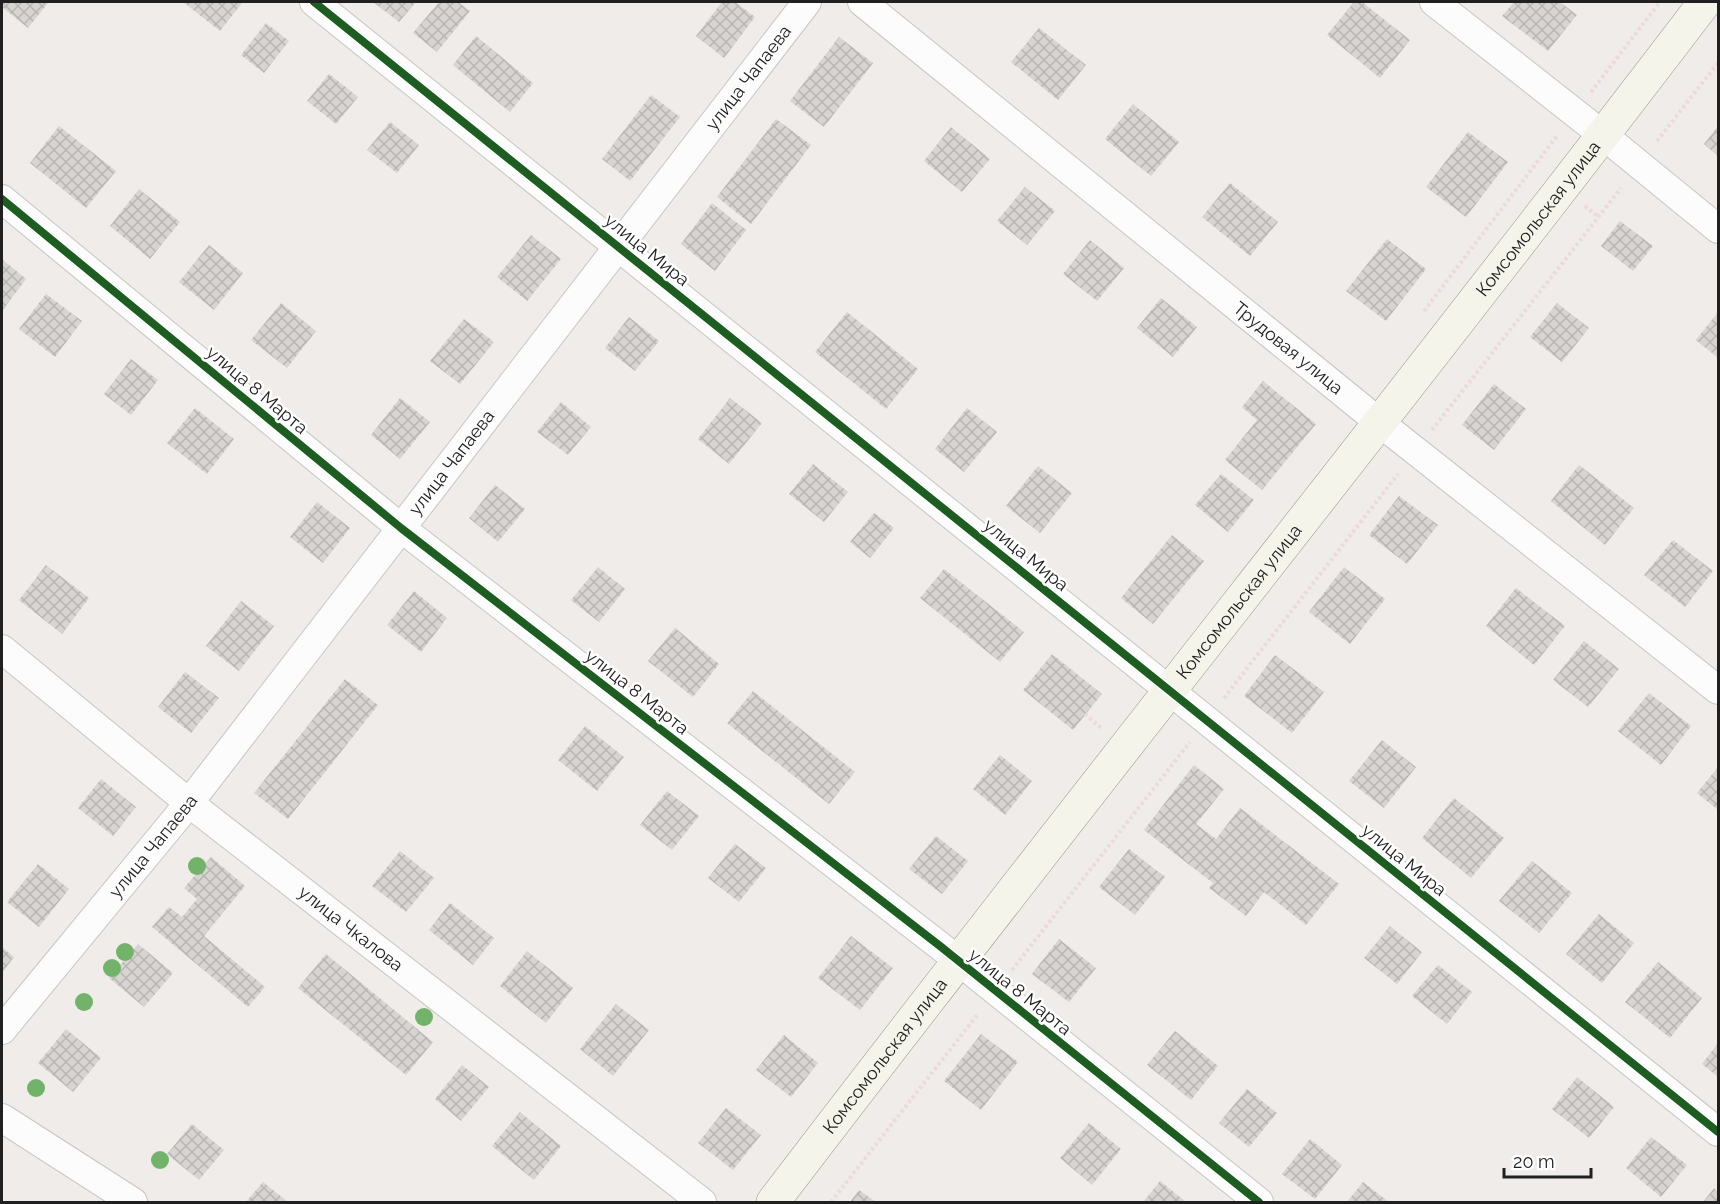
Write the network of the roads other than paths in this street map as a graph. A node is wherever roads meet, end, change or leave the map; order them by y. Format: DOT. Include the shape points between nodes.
graph roads {
  1 [pos="314,2"];
  2 [pos="807,2"];
  3 [pos="862,2"];
  4 [pos="1434,2"];
  5 [pos="1705,2"];
  6 [pos="1603,135"];
  7 [pos="2,199"];
  8 [pos="1719,230"];
  9 [pos="620,247"];
  10 [pos="1379,422"];
  11 [pos="400,528"];
  12 [pos="2,649"];
  13 [pos="1169,690"];
  14 [pos="1719,690"];
  15 [pos="189,803"];
  16 [pos="957,961"];
  17 [pos="2,1030"];
  18 [pos="2,1118"];
  19 [pos="1719,1132"];
  20 [pos="133,1203"];
  21 [pos="702,1203"];
  22 [pos="773,1203"];
  23 [pos="1259,1203"];
  1 -- 9 [label="street, улица Мира"];
  2 -- 9 [label="street, улица Чапаева"];
  3 -- 10 [label="street, Трудовая улица"];
  4 -- 6 [label="street"];
  5 -- 6 [label="street, Комсомольская улица"];
  6 -- 8 [label="street"];
  6 -- 10 [label="street, Комсомольская улица"];
  7 -- 11 [label="street, улица 8 Марта"];
  9 -- 11 [label="street, улица Чапаева"];
  9 -- 13 [label="street, улица Мира"];
  10 -- 13 [label="street, Комсомольская улица"];
  10 -- 14 [label="street, Трудовая улица"];
  11 -- 15 [label="street, улица Чапаева"];
  11 -- 16 [label="street, улица 8 Марта"];
  12 -- 15 [label="street, улица Чкалова"];
  13 -- 16 [label="street, Комсомольская улица"];
  13 -- 19 [label="street, улица Мира"];
  15 -- 17 [label="street, улица Чапаева"];
  15 -- 21 [label="street, улица Чкалова"];
  16 -- 22 [label="street, Комсомольская улица"];
  16 -- 23 [label="street, улица 8 Марта"];
  18 -- 20 [label="street"];
}
